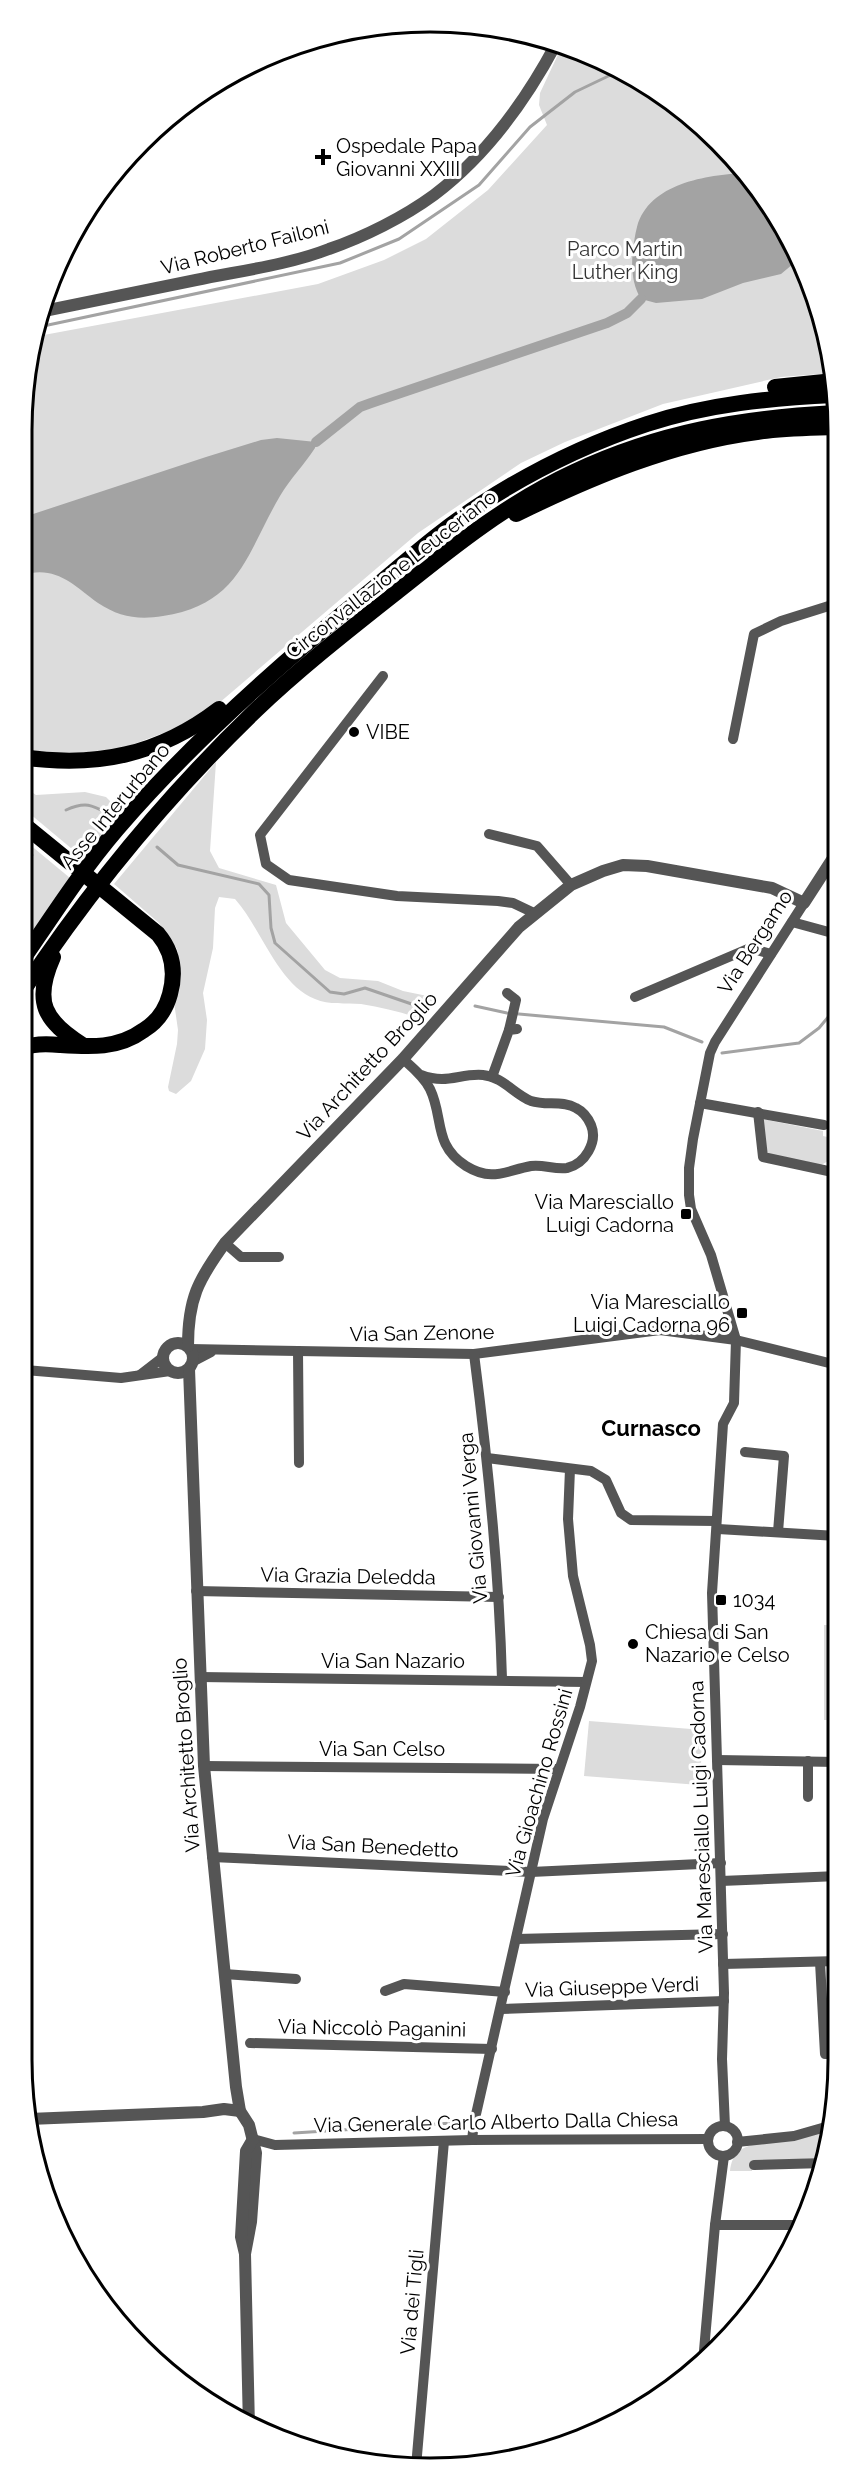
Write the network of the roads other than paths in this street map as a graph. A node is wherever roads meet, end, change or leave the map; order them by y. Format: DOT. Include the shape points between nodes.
graph roads {
  1 [pos="552,51"];
  2 [pos="50,310"];
  3 [pos="824,382"];
  4 [pos="826,395"];
  5 [pos="827,413"];
  6 [pos="648,424"];
  7 [pos="828,427"];
  8 [pos="452,548"];
  9 [pos="828,606"];
  10 [pos="383,676"];
  11 [pos="251,691"];
  12 [pos="733,739"];
  13 [pos="32,758"];
  14 [pos="32,831"];
  15 [pos="489,834"];
  16 [pos="828,867"];
  17 [pos="571,885"];
  18 [pos="804,903"];
  19 [pos="534,913"];
  20 [pos="792,922"];
  21 [pos="68,925"];
  22 [pos="828,932"];
  23 [pos="32,946"];
  24 [pos="771,954"];
  25 [pos="32,977"];
  26 [pos="507,993"];
  27 [pos="635,997"];
  28 [pos="85,1046"];
  29 [pos="32,1047"];
  30 [pos="710,1053"];
  31 [pos="403,1059"];
  32 [pos="421,1075"];
  33 [pos="492,1077"];
  34 [pos="700,1103"];
  35 [pos="758,1112"];
  36 [pos="824,1125"];
  37 [pos="828,1171"];
  38 [pos="225,1243"];
  39 [pos="279,1257"];
  40 [pos="188,1317"];
  41 [pos="736,1340"];
  42 [pos="174,1343"];
  43 [pos="189,1347"];
  44 [pos="214,1350"];
  45 [pos="298,1351"];
  46 [pos="474,1354"];
  47 [pos="162,1358"];
  48 [pos="828,1363"];
  49 [pos="191,1365"];
  50 [pos="32,1371"];
  51 [pos="172,1372"];
  52 [pos="137,1377"];
  53 [pos="188,1396"];
  54 [pos="745,1452"];
  55 [pos="487,1458"];
  56 [pos="300,1463"];
  57 [pos="570,1469"];
  58 [pos="717,1525"];
  59 [pos="778,1532"];
  60 [pos="828,1535"];
  61 [pos="196,1591"];
  62 [pos="499,1597"];
  63 [pos="200,1677"];
  64 [pos="502,1680"];
  65 [pos="586,1682"];
  66 [pos="717,1760"];
  67 [pos="808,1761"];
  68 [pos="828,1762"];
  69 [pos="204,1766"];
  70 [pos="559,1769"];
  71 [pos="808,1797"];
  72 [pos="212,1857"];
  73 [pos="721,1863"];
  74 [pos="531,1872"];
  75 [pos="828,1876"];
  76 [pos="721,1881"];
  77 [pos="723,1934"];
  78 [pos="516,1940"];
  79 [pos="820,1962"];
  80 [pos="828,1962"];
  81 [pos="723,1964"];
  82 [pos="224,1974"];
  83 [pos="296,1979"];
  84 [pos="384,1991"];
  85 [pos="505,1992"];
  86 [pos="724,2001"];
  87 [pos="501,2009"];
  88 [pos="250,2043"];
  89 [pos="492,2049"];
  90 [pos="828,2054"];
  91 [pos="240,2111"];
  92 [pos="36,2119"];
  93 [pos="725,2126"];
  94 [pos="822,2128"];
  95 [pos="253,2139"];
  96 [pos="708,2139"];
  97 [pos="472,2140"];
  98 [pos="444,2141"];
  99 [pos="737,2142"];
  100 [pos="724,2156"];
  101 [pos="814,2163"];
  102 [pos="754,2165"];
  103 [pos="715,2225"];
  104 [pos="792,2225"];
  105 [pos="704,2348"];
  106 [pos="249,2415"];
  107 [pos="417,2458"];
  1 -- 2 [label="street, Via Roberto Failoni" via="506,125 471,164 433,195 390,221 328,250"];
  3 -- 6 [label="highway" via="674,408"];
  4 -- 6 [label="highway, Circonvallazione Leuceriano" via="773,398"];
  5 -- 8 [label="highway, Circonvallazione Leuceriano" via="738,421 652,441 544,486"];
  6 -- 11 [label="highway, Circonvallazione Leuceriano" via="600,442 480,505"];
  7 -- 8 [label="highway" via="757,432 667,451 577,485 516,514 477,539"];
  8 -- 21 [label="highway, Circonvallazione Leuceriano" via="257,709 162,808"];
  9 -- 12 [label="street" via="754,634"];
  10 -- 19 [label="street" via="260,835 266,864 289,880 397,896 513,903"];
  11 -- 13 [label="highway" via="236,696 203,721 147,750 82,762"];
  11 -- 23 [label="highway, Asse Interurbano" via="115,831"];
  14 -- 28 [label="highway" via="149,925 166,943 172,961 172,987 163,1011 150,1026 120,1043"];
  15 -- 17 [label="street" via="537,846"];
  16 -- 18 [label="street, Via Bergamo"];
  17 -- 18 [label="street, Via Architetto Broglio" via="603,871 647,866 771,888"];
  17 -- 19 [label="street, Via Architetto Broglio"];
  18 -- 20 [label="street, Via Bergamo"];
  19 -- 31 [label="street, Via Architetto Broglio"];
  20 -- 22 [label="street"];
  20 -- 24 [label="street, Via Bergamo"];
  21 -- 25 [label="highway"];
  21 -- 28 [label="highway" via="42,994 55,1025"];
  24 -- 27 [label="street" via="750,948"];
  24 -- 30 [label="street, Via Bergamo"];
  26 -- 33 [label="street" via="516,1000 513,1021"];
  28 -- 29 [label="highway"];
  30 -- 34 [label="street, Via Maresciallo Luigi Cadorna"];
  31 -- 32 [label="street"];
  31 -- 38 [label="street, Via Architetto Broglio"];
  32 -- 33 [label="street" via="441,1081"];
  32 -- 33 [label="street" via="432,1093 446,1145 462,1164 473,1170 496,1175 540,1165 568,1168 588,1154 591,1126 576,1108 530,1100"];
  34 -- 35 [label="street"];
  34 -- 41 [label="street, Via Maresciallo Luigi Cadorna" via="689,1167 689,1196"];
  35 -- 36 [label="street"];
  35 -- 37 [label="street" via="763,1157"];
  38 -- 39 [label="street" via="241,1257"];
  38 -- 40 [label="street, Via Architetto Broglio" via="202,1278"];
  40 -- 42 [label="street, Via Architetto Broglio"];
  40 -- 43 [label="street, Via Architetto Broglio"];
  41 -- 46 [label="street, Via San Zenone" via="660,1330"];
  41 -- 48 [label="street, Via San Zenone"];
  41 -- 58 [label="street, Via Maresciallo Luigi Cadorna" via="734,1403 723,1424"];
  42 -- 43 [label="street"];
  42 -- 47 [label="street" via="165,1348"];
  43 -- 44 [label="street, Via San Zenone"];
  43 -- 49 [label="street"];
  44 -- 45 [label="street, Via San Zenone"];
  44 -- 49 [label="street, Via San Zenone"];
  45 -- 46 [label="street, Via San Zenone"];
  45 -- 56 [label="street"];
  46 -- 55 [label="street, Via Giovanni Verga"];
  47 -- 51 [label="street"];
  47 -- 52 [label="street"];
  49 -- 51 [label="street"];
  49 -- 53 [label="street, Via Architetto Broglio"];
  50 -- 52 [label="street"];
  51 -- 52 [label="street"];
  51 -- 53 [label="street, Via Architetto Broglio"];
  53 -- 61 [label="street, Via Architetto Broglio"];
  54 -- 59 [label="street" via="783,1456"];
  55 -- 57 [label="street"];
  55 -- 62 [label="street, Via Giovanni Verga"];
  57 -- 58 [label="street" via="591,1471 606,1480 621,1514 631,1520"];
  57 -- 65 [label="street, Via Gioachino Rossini" via="568,1519 573,1576 592,1661"];
  58 -- 59 [label="street"];
  58 -- 66 [label="street, Via Maresciallo Luigi Cadorna" via="712,1593"];
  59 -- 60 [label="street"];
  61 -- 62 [label="street, Via Grazia Deledda"];
  61 -- 63 [label="street, Via Architetto Broglio"];
  62 -- 64 [label="street, Via Giovanni Verga"];
  63 -- 64 [label="street, Via San Nazario"];
  63 -- 69 [label="street, Via Architetto Broglio"];
  64 -- 65 [label="street, Via San Nazario"];
  65 -- 70 [label="street, Via Gioachino Rossini"];
  66 -- 67 [label="street"];
  66 -- 73 [label="street, Via Maresciallo Luigi Cadorna"];
  67 -- 68 [label="street"];
  67 -- 71 [label="street"];
  69 -- 70 [label="street, Via San Celso"];
  69 -- 72 [label="street, Via Architetto Broglio"];
  70 -- 74 [label="street, Via Gioachino Rossini"];
  72 -- 74 [label="street, Via San Benedetto"];
  72 -- 82 [label="street, Via Architetto Broglio"];
  73 -- 74 [label="street, Via San Benedetto"];
  73 -- 76 [label="street, Via Maresciallo Luigi Cadorna"];
  74 -- 78 [label="street, Via Gioachino Rossini"];
  75 -- 76 [label="street"];
  76 -- 77 [label="street, Via Maresciallo Luigi Cadorna"];
  77 -- 78 [label="street"];
  77 -- 81 [label="street, Via Maresciallo Luigi Cadorna"];
  78 -- 85 [label="street, Via Gioachino Rossini"];
  79 -- 80 [label="street"];
  79 -- 81 [label="street"];
  79 -- 90 [label="street"];
  81 -- 86 [label="street, Via Maresciallo Luigi Cadorna"];
  82 -- 83 [label="street"];
  82 -- 91 [label="street, Via Architetto Broglio"];
  84 -- 85 [label="street" via="404,1984"];
  85 -- 87 [label="street, Via Gioachino Rossini"];
  86 -- 87 [label="street, Via Giuseppe Verdi"];
  86 -- 93 [label="street, Via Maresciallo Luigi Cadorna"];
  87 -- 89 [label="street, Via Gioachino Rossini"];
  88 -- 89 [label="street, Via Niccolò Paganini"];
  89 -- 97 [label="street, Via Gioachino Rossini"];
  91 -- 92 [label="street"];
  91 -- 95 [label="street"];
  93 -- 96 [label="street" via="715,2128"];
  93 -- 99 [label="street" via="736,2134"];
  94 -- 99 [label="street" via="794,2136"];
  95 -- 98 [label="street, Via Generale Carlo Alberto Dalla Chiesa" via="267,2144"];
  95 -- 106 [label="street" via="254,2197 245,2254"];
  96 -- 97 [label="street, Via Generale Carlo Alberto Dalla Chiesa"];
  96 -- 100 [label="street" via="711,2150"];
  97 -- 98 [label="street, Via Generale Carlo Alberto Dalla Chiesa"];
  98 -- 107 [label="street, Via dei Tigli"];
  99 -- 100 [label="street" via="734,2151"];
  100 -- 103 [label="street"];
  101 -- 102 [label="street"];
  103 -- 104 [label="street"];
  103 -- 105 [label="street"];
}
